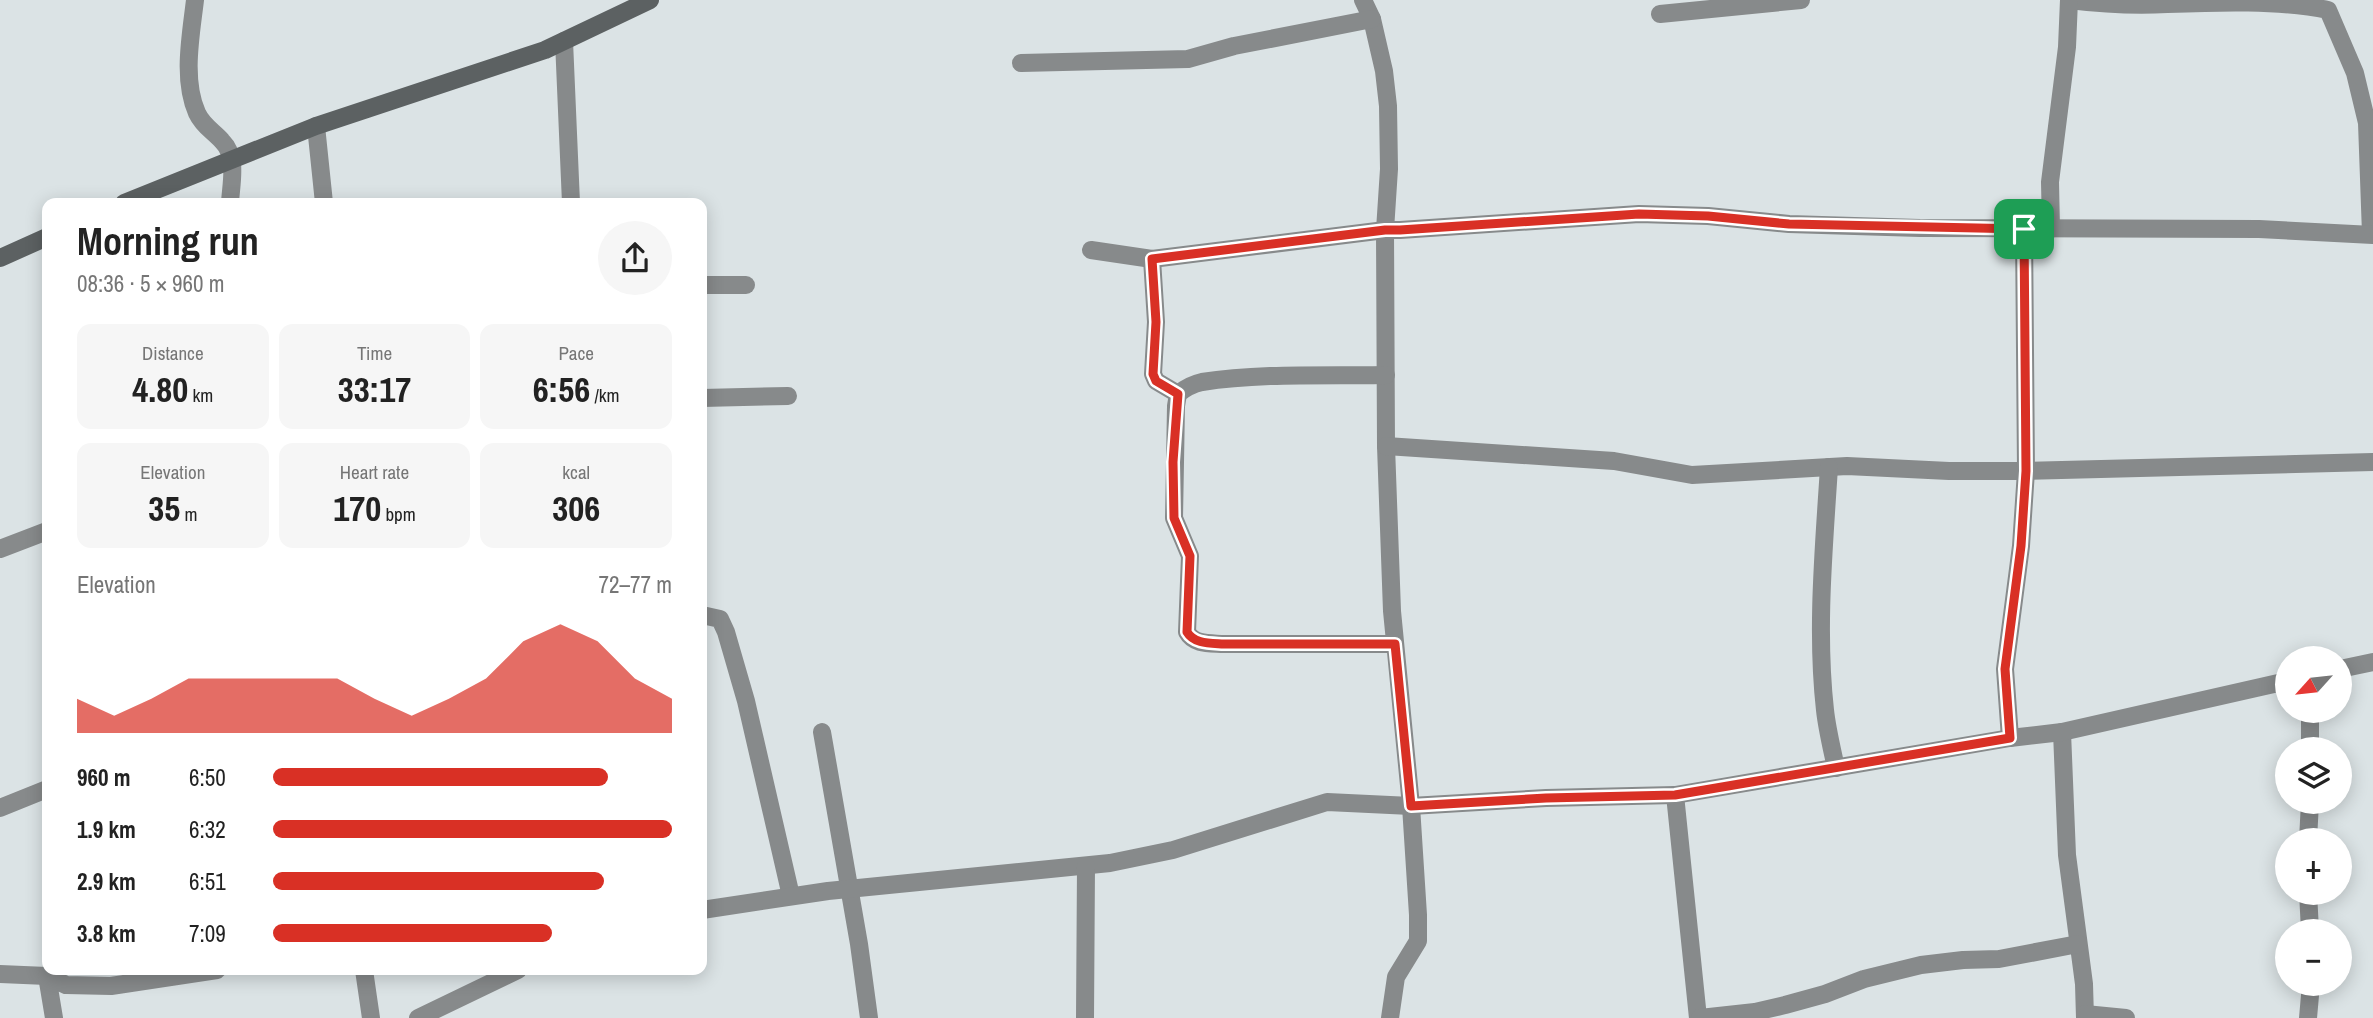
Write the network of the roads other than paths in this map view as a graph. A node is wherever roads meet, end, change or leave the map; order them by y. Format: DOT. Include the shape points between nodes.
graph roads {
  1 [pos="195,0"];
  2 [pos="650,0"];
  3 [pos="1363,0"];
  4 [pos="1801,0"];
  5 [pos="2069,0"];
  6 [pos="1660,14"];
  7 [pos="1372,19"];
  8 [pos="564,41"];
  9 [pos="1021,63"];
  10 [pos="316,126"];
  11 [pos="232,159"];
  12 [pos="136,198"];
  13 [pos="230,198"];
  14 [pos="323,198"];
  15 [pos="571,198"];
  16 [pos="2024,229"];
  17 [pos="2051,229"];
  18 [pos="1385,230"];
  19 [pos="2372,235"];
  20 [pos="42,239"];
  21 [pos="1091,250"];
  22 [pos="0,258"];
  23 [pos="1152,259"];
  24 [pos="707,285"];
  25 [pos="746,285"];
  26 [pos="1386,375"];
  27 [pos="1178,394"];
  28 [pos="788,396"];
  29 [pos="707,398"];
  30 [pos="1386,446"];
  31 [pos="2373,462"];
  32 [pos="1829,467"];
  33 [pos="2026,471"];
  34 [pos="42,533"];
  35 [pos="0,549"];
  36 [pos="707,616"];
  37 [pos="1395,644"];
  38 [pos="2373,662"];
  39 [pos="2352,666"];
  40 [pos="2275,684"];
  41 [pos="822,732"];
  42 [pos="2062,732"];
  43 [pos="2010,738"];
  44 [pos="1836,768"];
  45 [pos="42,791"];
  46 [pos="1675,795"];
  47 [pos="1411,806"];
  48 [pos="0,808"];
  49 [pos="1086,866"];
  50 [pos="848,889"];
  51 [pos="792,896"];
  52 [pos="707,909"];
  53 [pos="2078,944"];
  54 [pos="0,974"];
  55 [pos="184,975"];
  56 [pos="365,975"];
  57 [pos="508,975"];
  58 [pos="47,976"];
  59 [pos="2310,996"];
  60 [pos="2085,1016"];
  61 [pos="54,1018"];
  62 [pos="371,1018"];
  63 [pos="418,1018"];
  64 [pos="869,1018"];
  65 [pos="1085,1018"];
  66 [pos="1390,1018"];
  67 [pos="1699,1018"];
  68 [pos="2126,1018"];
  69 [pos="2308,1018"];
  1 -- 11 [label="street" via="191,95 207,129 224,142"];
  2 -- 8 [label="street"];
  3 -- 7 [label="street"];
  4 -- 6 [label="street"];
  5 -- 17 [label="street" via="2050,182"];
  5 -- 19 [label="street" via="2116,5 2306,2 2328,10 2355,72 2367,123"];
  7 -- 9 [label="street" via="1188,59"];
  7 -- 18 [label="street" via="1388,106"];
  8 -- 10 [label="street"];
  8 -- 15 [label="street"];
  10 -- 11 [label="street"];
  10 -- 14 [label="street"];
  11 -- 12 [label="street"];
  11 -- 13 [label="street"];
  16 -- 17 [label="street"];
  16 -- 18 [label="street" via="1789,224 1639,214"];
  16 -- 33 [label="street"];
  17 -- 19 [label="street" via="2259,229"];
  18 -- 23 [label="street"];
  18 -- 26 [label="street"];
  20 -- 22 [label="street"];
  21 -- 23 [label="street"];
  23 -- 27 [label="street" via="1153,374 1156,381"];
  24 -- 25 [label="street"];
  26 -- 27 [label="street" via="1200,382"];
  26 -- 30 [label="street"];
  27 -- 37 [label="street" via="1174,518 1190,556 1190,638 1224,644"];
  28 -- 29 [label="street"];
  30 -- 32 [label="street" via="1614,461 1692,475"];
  30 -- 37 [label="street"];
  31 -- 33 [label="street"];
  32 -- 33 [label="street"];
  32 -- 44 [label="street" via="1823,678"];
  33 -- 43 [label="street" via="2005,669"];
  34 -- 35 [label="street"];
  36 -- 51 [label="street" via="720,619 726,632"];
  37 -- 47 [label="street"];
  38 -- 39 [label="street"];
  40 -- 42 [label="street"];
  41 -- 50 [label="street"];
  42 -- 43 [label="street"];
  42 -- 53 [label="street" via="2067,855"];
  43 -- 44 [label="street"];
  44 -- 46 [label="street"];
  45 -- 48 [label="street"];
  46 -- 47 [label="street"];
  46 -- 67 [label="street"];
  47 -- 49 [label="street" via="1327,802 1173,850"];
  47 -- 66 [label="street" via="1418,942 1396,978"];
  49 -- 50 [label="street"];
  49 -- 65 [label="street"];
  50 -- 51 [label="street"];
  50 -- 64 [label="street"];
  51 -- 52 [label="street"];
  53 -- 60 [label="street"];
  53 -- 67 [label="street" via="1999,959 1922,965 1755,1012"];
  54 -- 58 [label="street"];
  55 -- 58 [label="street" via="111,986 66,985"];
  56 -- 62 [label="street"];
  57 -- 63 [label="street"];
  58 -- 61 [label="street"];
  59 -- 69 [label="street"];
  60 -- 68 [label="street"];
}
